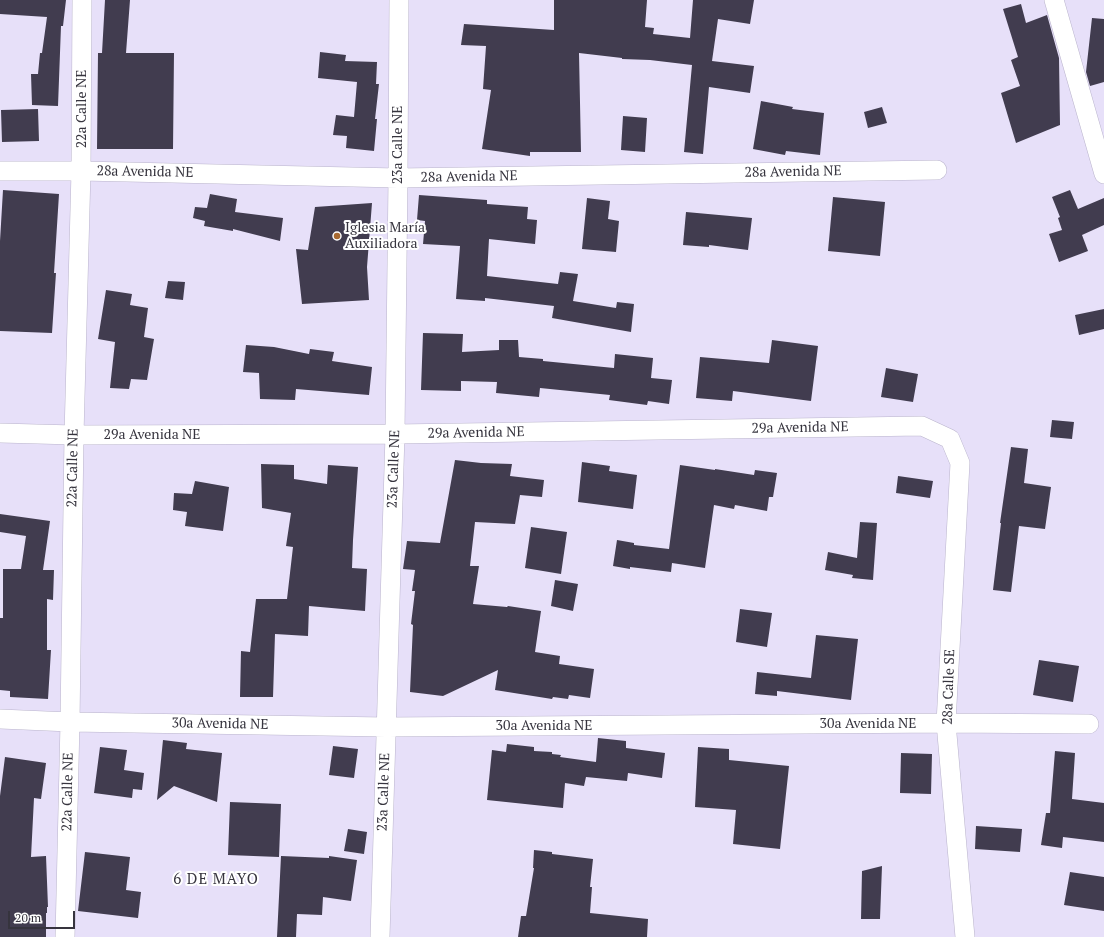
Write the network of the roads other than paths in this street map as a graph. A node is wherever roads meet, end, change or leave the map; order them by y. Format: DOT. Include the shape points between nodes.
graph roads {
  1 [pos="82,0"];
  2 [pos="399,0"];
  3 [pos="1054,0"];
  4 [pos="937,170"];
  5 [pos="0,171"];
  6 [pos="81,171"];
  7 [pos="1104,174"];
  8 [pos="398,178"];
  9 [pos="0,433"];
  10 [pos="395,434"];
  11 [pos="74,435"];
  12 [pos="950,439"];
  13 [pos="0,719"];
  14 [pos="70,722"];
  15 [pos="946,723"];
  16 [pos="1089,724"];
  17 [pos="386,727"];
  18 [pos="65,937"];
  19 [pos="380,937"];
  20 [pos="965,937"];
  1 -- 6 [label="street, 22a Calle NE"];
  2 -- 8 [label="street, 23a Calle NE"];
  3 -- 7 [label="street"];
  4 -- 8 [label="street, 28a Avenida NE"];
  5 -- 6 [label="street, 28a Avenida NE"];
  6 -- 8 [label="street, 28a Avenida NE"];
  6 -- 11 [label="street, 22a Calle NE"];
  8 -- 10 [label="street, 23a Calle NE"];
  9 -- 11 [label="street, 29a Avenida NE"];
  10 -- 11 [label="street, 29a Avenida NE"];
  10 -- 12 [label="street, 29a Avenida NE" via="922,426"];
  10 -- 17 [label="street, 23a Calle NE"];
  11 -- 14 [label="street, 22a Calle NE"];
  12 -- 15 [label="street, 28a Calle SE" via="960,463"];
  13 -- 14 [label="street, 30a Avenida NE"];
  14 -- 17 [label="street, 30a Avenida NE"];
  14 -- 18 [label="street, 22a Calle NE"];
  15 -- 16 [label="street, 30a Avenida NE"];
  15 -- 17 [label="street, 30a Avenida NE"];
  15 -- 20 [label="street, 28a Calle SE"];
  17 -- 19 [label="street, 23a Calle NE"];
}
